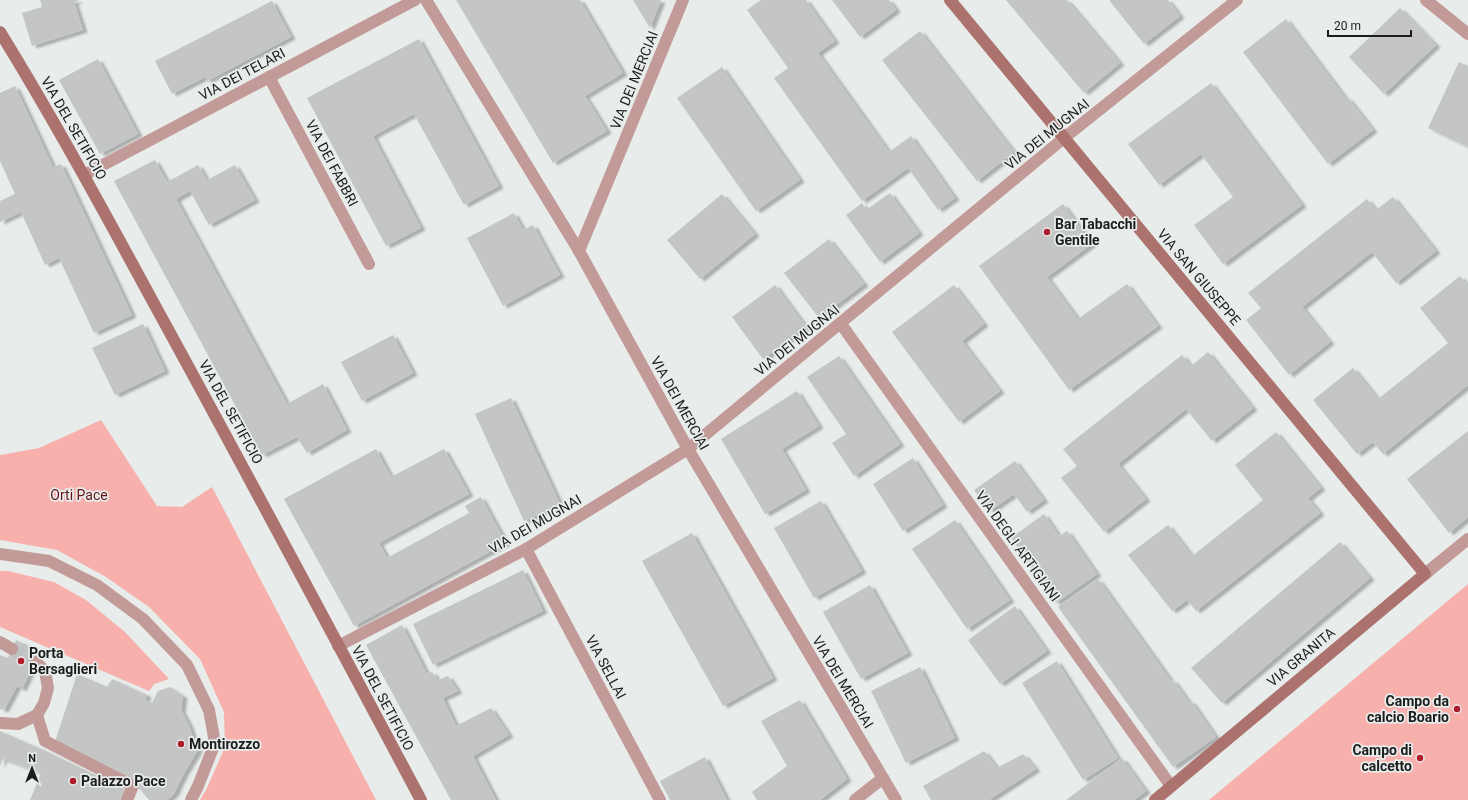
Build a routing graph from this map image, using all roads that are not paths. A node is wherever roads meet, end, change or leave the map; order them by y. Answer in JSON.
{"nodes":[{"id":1,"x":415,"y":0,"type":"edge"},
{"id":2,"x":426,"y":0,"type":"edge"},
{"id":3,"x":683,"y":0,"type":"edge"},
{"id":4,"x":950,"y":0,"type":"edge"},
{"id":5,"x":1237,"y":0,"type":"edge"},
{"id":6,"x":1426,"y":0,"type":"edge"},
{"id":7,"x":0,"y":32,"type":"edge"},
{"id":8,"x":1468,"y":34,"type":"edge"},
{"id":9,"x":3,"y":40,"type":"edge"},
{"id":10,"x":269,"y":77,"type":"junction"},
{"id":11,"x":1064,"y":138,"type":"junction"},
{"id":12,"x":84,"y":175,"type":"junction"},
{"id":13,"x":580,"y":251,"type":"junction"},
{"id":14,"x":369,"y":264,"type":"dead end"},
{"id":15,"x":841,"y":324,"type":"junction"},
{"id":16,"x":688,"y":449,"type":"junction"},
{"id":17,"x":1468,"y":539,"type":"edge"},
{"id":18,"x":526,"y":549,"type":"junction"},
{"id":19,"x":0,"y":554,"type":"edge"},
{"id":20,"x":1425,"y":574,"type":"junction"},
{"id":21,"x":0,"y":642,"type":"edge"},
{"id":22,"x":338,"y":646,"type":"junction"},
{"id":23,"x":12,"y":649,"type":"tunnel mouth"},
{"id":24,"x":36,"y":662,"type":"tunnel mouth"},
{"id":25,"x":37,"y":715,"type":"junction"},
{"id":26,"x":0,"y":723,"type":"edge"},
{"id":27,"x":883,"y":778,"type":"junction"},
{"id":28,"x":1171,"y":786,"type":"junction"},
{"id":29,"x":127,"y":800,"type":"edge"},
{"id":30,"x":191,"y":800,"type":"edge"},
{"id":31,"x":421,"y":800,"type":"edge"},
{"id":32,"x":660,"y":800,"type":"edge"},
{"id":33,"x":855,"y":800,"type":"edge"},
{"id":34,"x":896,"y":800,"type":"edge"},
{"id":35,"x":1155,"y":800,"type":"edge"}],
"edges":[{"from":1,"to":10,"type":"street","name":"VIA DEI TELARI"},
{"from":2,"to":13,"type":"street"},
{"from":3,"to":13,"type":"street","name":"VIA DEI MERCIAI"},
{"from":4,"to":11,"type":"main road","name":"VIA SAN GIUSEPPE"},
{"from":5,"to":11,"type":"street","name":"VIA DEI MUGNAI"},
{"from":6,"to":8,"type":"street"},
{"from":7,"to":9,"type":"main road","name":"VIA DEL SETIFICIO"},
{"from":9,"to":12,"type":"main road","name":"VIA DEL SETIFICIO"},
{"from":10,"to":12,"type":"street","name":"VIA DEI TELARI"},
{"from":10,"to":14,"type":"street","name":"VIA DEI FABBRI"},
{"from":11,"to":15,"type":"street","name":"VIA DEI MUGNAI"},
{"from":11,"to":20,"type":"main road","name":"VIA SAN GIUSEPPE"},
{"from":12,"to":22,"type":"main road","name":"VIA DEL SETIFICIO"},
{"from":13,"to":16,"type":"street","name":"VIA DEI MERCIAI"},
{"from":15,"to":16,"type":"street","name":"VIA DEI MUGNAI"},
{"from":15,"to":28,"type":"street","name":"VIA DEGLI ARTIGIANI"},
{"from":16,"to":18,"type":"street","name":"VIA DEI MUGNAI"},
{"from":16,"to":27,"type":"street","name":"VIA DEI MERCIAI"},
{"from":17,"to":20,"type":"street","name":"VIA GRANITA"},
{"from":18,"to":22,"type":"street","name":"VIA DEI MUGNAI"},
{"from":18,"to":32,"type":"street","name":"VIA SELLAI"},
{"from":19,"to":30,"type":"street"},
{"from":20,"to":28,"type":"main road","name":"VIA GRANITA"},
{"from":21,"to":23,"type":"street"},
{"from":22,"to":31,"type":"main road","name":"VIA DEL SETIFICIO"},
{"from":24,"to":25,"type":"street"},
{"from":25,"to":26,"type":"street"},
{"from":25,"to":29,"type":"street"},
{"from":27,"to":33,"type":"street"},
{"from":27,"to":34,"type":"street","name":"VIA DEI MERCIAI"},
{"from":28,"to":35,"type":"main road","name":"VIA GRANITA"}]}
